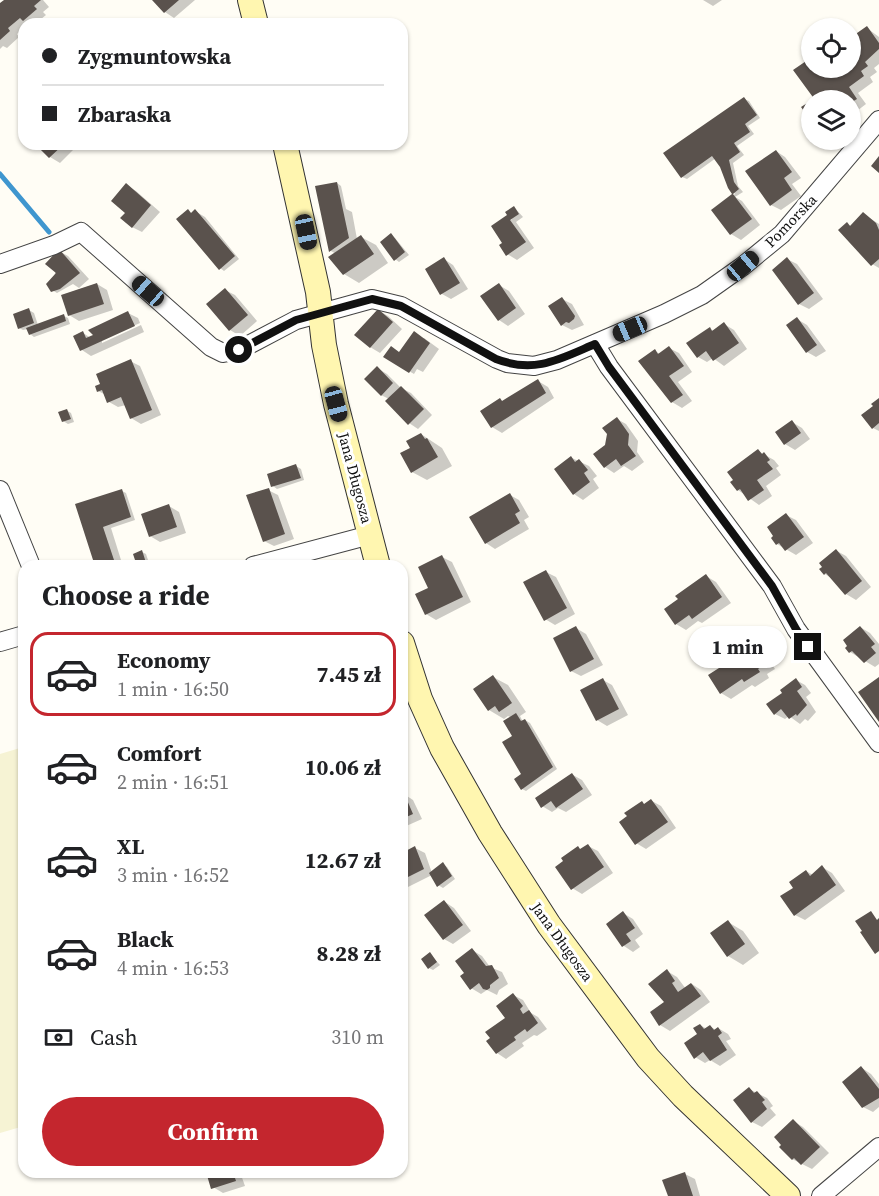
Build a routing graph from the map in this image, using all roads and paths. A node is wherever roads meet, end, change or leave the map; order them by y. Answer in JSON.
{"nodes":[{"id":1,"x":250,"y":0,"type":"edge"},
{"id":2,"x":254,"y":18,"type":"edge"},
{"id":3,"x":879,"y":120,"type":"edge"},
{"id":4,"x":286,"y":150,"type":"edge"},
{"id":5,"x":0,"y":264,"type":"edge"},
{"id":6,"x":320,"y":312,"type":"junction"},
{"id":7,"x":595,"y":344,"type":"junction"},
{"id":8,"x":0,"y":490,"type":"edge"},
{"id":9,"x":370,"y":535,"type":"junction"},
{"id":10,"x":29,"y":560,"type":"edge"},
{"id":11,"x":276,"y":560,"type":"edge"},
{"id":12,"x":376,"y":560,"type":"edge"},
{"id":13,"x":18,"y":637,"type":"edge"},
{"id":14,"x":0,"y":642,"type":"edge"},
{"id":15,"x":408,"y":662,"type":"edge"},
{"id":16,"x":879,"y":743,"type":"edge"},
{"id":17,"x":879,"y":1147,"type":"edge"},
{"id":18,"x":788,"y":1196,"type":"edge"},
{"id":19,"x":821,"y":1196,"type":"edge"}],
"edges":[{"from":1,"to":2,"type":"street"},
{"from":3,"to":7,"type":"street","name":"Pomorska"},
{"from":4,"to":6,"type":"street","name":"Jana Długosza"},
{"from":5,"to":6,"type":"street","name":"Pomorska"},
{"from":6,"to":7,"type":"street","name":"Pomorska"},
{"from":6,"to":9,"type":"street","name":"Jana Długosza"},
{"from":7,"to":16,"type":"street"},
{"from":8,"to":10,"type":"street"},
{"from":9,"to":11,"type":"street"},
{"from":9,"to":12,"type":"street","name":"Jana Długosza"},
{"from":13,"to":14,"type":"street"},
{"from":15,"to":18,"type":"street","name":"Jana Długosza"},
{"from":17,"to":19,"type":"street"}]}
